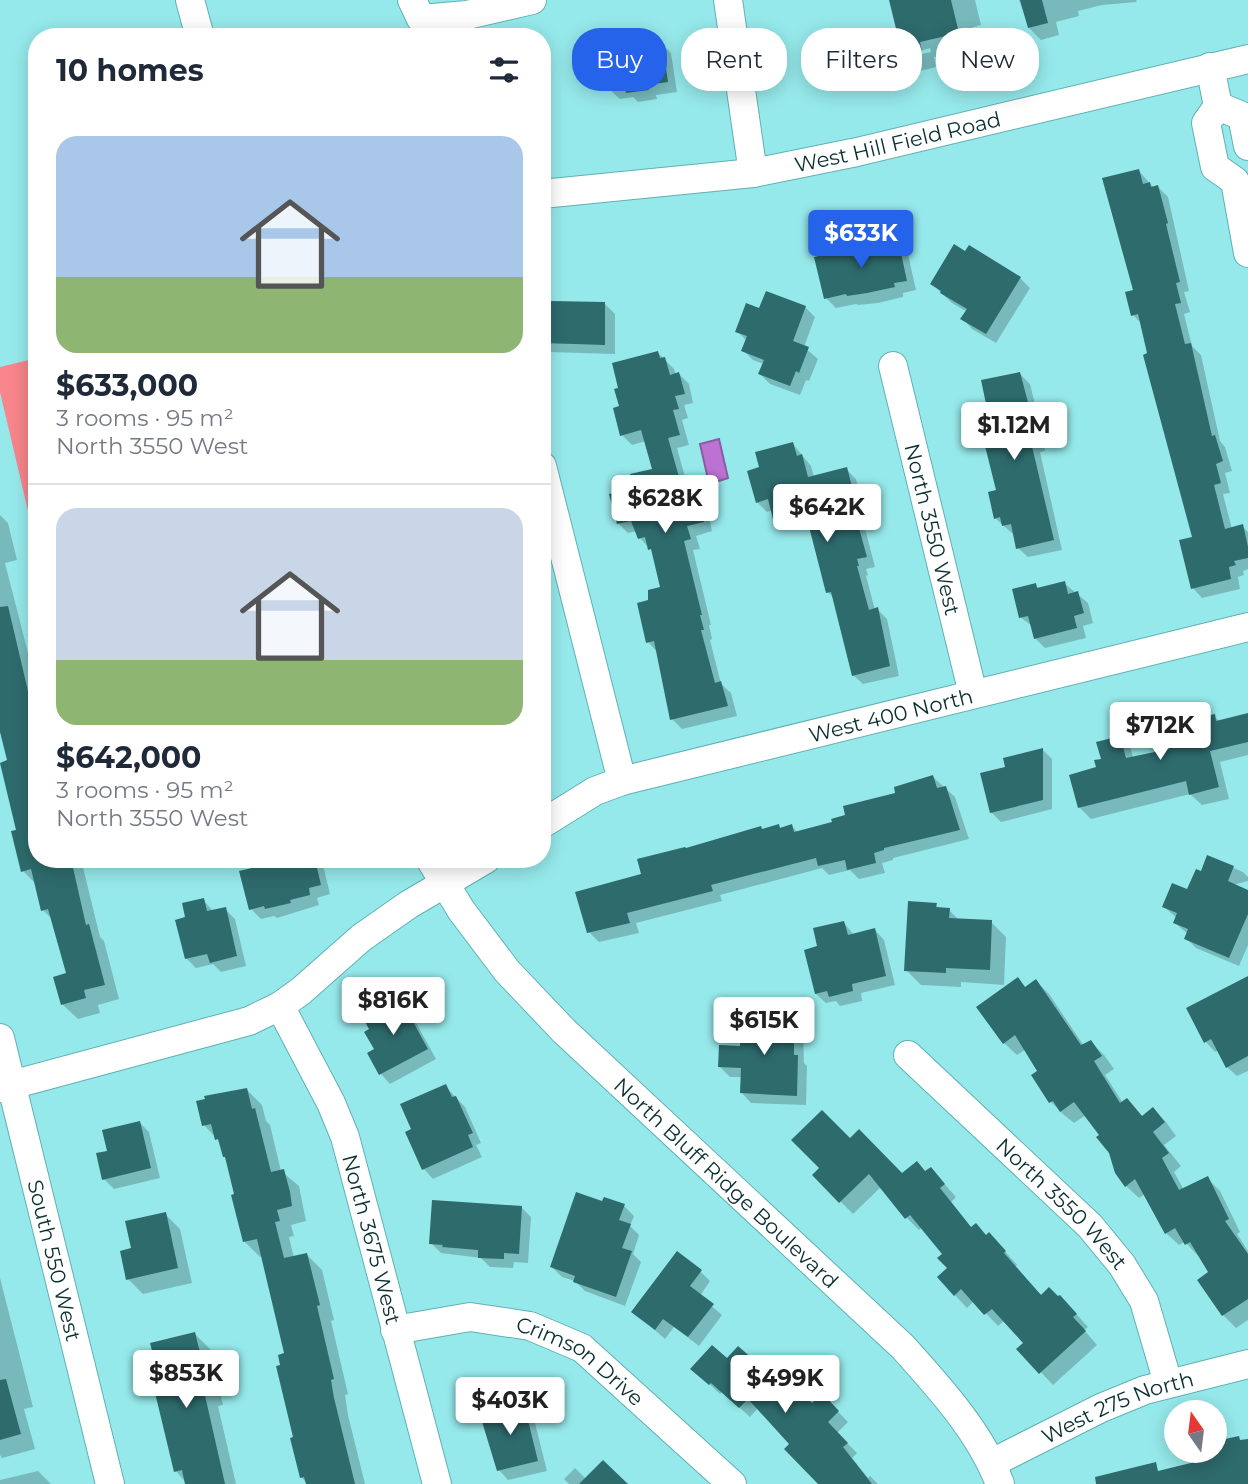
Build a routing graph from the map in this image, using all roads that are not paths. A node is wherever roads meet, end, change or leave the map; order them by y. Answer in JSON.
{"nodes":[{"id":1,"x":191,"y":0,"type":"edge"},
{"id":2,"x":531,"y":0,"type":"edge"},
{"id":3,"x":728,"y":0,"type":"edge"},
{"id":4,"x":417,"y":10,"type":"edge"},
{"id":5,"x":198,"y":28,"type":"edge"},
{"id":6,"x":1248,"y":59,"type":"edge"},
{"id":7,"x":1210,"y":67,"type":"junction"},
{"id":8,"x":1218,"y":106,"type":"junction"},
{"id":9,"x":1248,"y":146,"type":"edge"},
{"id":10,"x":1242,"y":172,"type":"edge"},
{"id":11,"x":752,"y":173,"type":"junction"},
{"id":12,"x":551,"y":193,"type":"edge"},
{"id":13,"x":1248,"y":253,"type":"edge"},
{"id":14,"x":893,"y":366,"type":"dead end"},
{"id":15,"x":551,"y":502,"type":"edge"},
{"id":16,"x":1248,"y":627,"type":"edge"},
{"id":17,"x":973,"y":694,"type":"junction"},
{"id":18,"x":621,"y":781,"type":"junction"},
{"id":19,"x":551,"y":818,"type":"edge"},
{"id":20,"x":435,"y":868,"type":"edge"},
{"id":21,"x":471,"y":868,"type":"edge"},
{"id":22,"x":445,"y":884,"type":"junction"},
{"id":23,"x":280,"y":1006,"type":"junction"},
{"id":24,"x":0,"y":1038,"type":"edge"},
{"id":25,"x":908,"y":1055,"type":"dead end"},
{"id":26,"x":6,"y":1086,"type":"edge"},
{"id":27,"x":395,"y":1330,"type":"junction"},
{"id":28,"x":1248,"y":1364,"type":"edge"},
{"id":29,"x":1168,"y":1383,"type":"junction"},
{"id":30,"x":996,"y":1474,"type":"edge"},
{"id":31,"x":110,"y":1484,"type":"edge"},
{"id":32,"x":437,"y":1484,"type":"edge"},
{"id":33,"x":733,"y":1484,"type":"edge"}],
"edges":[{"from":1,"to":5,"type":"street"},
{"from":2,"to":4,"type":"street"},
{"from":3,"to":11,"type":"street"},
{"from":6,"to":7,"type":"street","name":"West Hill Field Road"},
{"from":7,"to":8,"type":"street"},
{"from":7,"to":11,"type":"street","name":"West Hill Field Road"},
{"from":8,"to":9,"type":"street"},
{"from":8,"to":10,"type":"street"},
{"from":10,"to":13,"type":"street"},
{"from":11,"to":12,"type":"street","name":"West Hill Field Road"},
{"from":14,"to":17,"type":"street","name":"North 3550 West"},
{"from":15,"to":18,"type":"street"},
{"from":16,"to":17,"type":"street","name":"West 400 North"},
{"from":17,"to":18,"type":"street","name":"West 400 North"},
{"from":18,"to":19,"type":"street","name":"West 400 North"},
{"from":20,"to":22,"type":"street","name":"North Bluff Ridge Boulevard"},
{"from":21,"to":22,"type":"street"},
{"from":22,"to":23,"type":"street"},
{"from":22,"to":30,"type":"street","name":"North Bluff Ridge Boulevard"},
{"from":23,"to":26,"type":"street"},
{"from":23,"to":27,"type":"street","name":"North 3675 West"},
{"from":24,"to":26,"type":"street","name":"South 550 West"},
{"from":25,"to":29,"type":"street","name":"North 3550 West"},
{"from":26,"to":31,"type":"street","name":"South 550 West"},
{"from":27,"to":32,"type":"street","name":"North 3675 West"},
{"from":27,"to":33,"type":"street","name":"Crimson Drive"},
{"from":28,"to":29,"type":"street","name":"West 275 North"},
{"from":29,"to":30,"type":"street","name":"West 275 North"}]}
